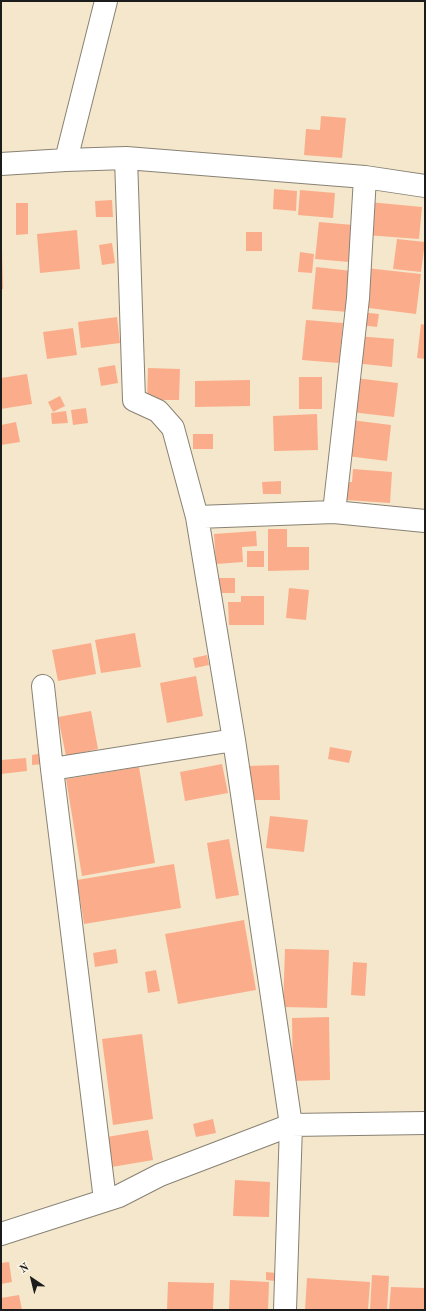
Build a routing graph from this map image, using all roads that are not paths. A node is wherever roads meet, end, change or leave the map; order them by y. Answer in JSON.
{"nodes":[{"id":1,"x":106,"y":1,"type":"edge"},
{"id":2,"x":126,"y":158,"type":"junction"},
{"id":3,"x":66,"y":160,"type":"junction"},
{"id":4,"x":1,"y":164,"type":"edge"},
{"id":5,"x":365,"y":177,"type":"junction"},
{"id":6,"x":425,"y":186,"type":"edge"},
{"id":7,"x":334,"y":512,"type":"junction"},
{"id":8,"x":197,"y":517,"type":"junction"},
{"id":9,"x":425,"y":521,"type":"edge"},
{"id":10,"x":44,"y":686,"type":"dead end"},
{"id":11,"x":234,"y":740,"type":"junction"},
{"id":12,"x":52,"y":769,"type":"junction"},
{"id":13,"x":425,"y":1123,"type":"edge"},
{"id":14,"x":291,"y":1125,"type":"junction"},
{"id":15,"x":105,"y":1200,"type":"junction"},
{"id":16,"x":1,"y":1234,"type":"edge"},
{"id":17,"x":285,"y":1310,"type":"edge"}],
"edges":[{"from":1,"to":3,"type":"street"},
{"from":2,"to":3,"type":"street"},
{"from":2,"to":5,"type":"street"},
{"from":2,"to":8,"type":"street"},
{"from":3,"to":4,"type":"street"},
{"from":5,"to":6,"type":"street"},
{"from":5,"to":7,"type":"street"},
{"from":7,"to":8,"type":"street"},
{"from":7,"to":9,"type":"street"},
{"from":8,"to":11,"type":"street"},
{"from":10,"to":12,"type":"street"},
{"from":11,"to":12,"type":"street"},
{"from":11,"to":14,"type":"street"},
{"from":12,"to":15,"type":"street"},
{"from":13,"to":14,"type":"street"},
{"from":14,"to":15,"type":"street"},
{"from":14,"to":17,"type":"street"},
{"from":15,"to":16,"type":"street"}]}
